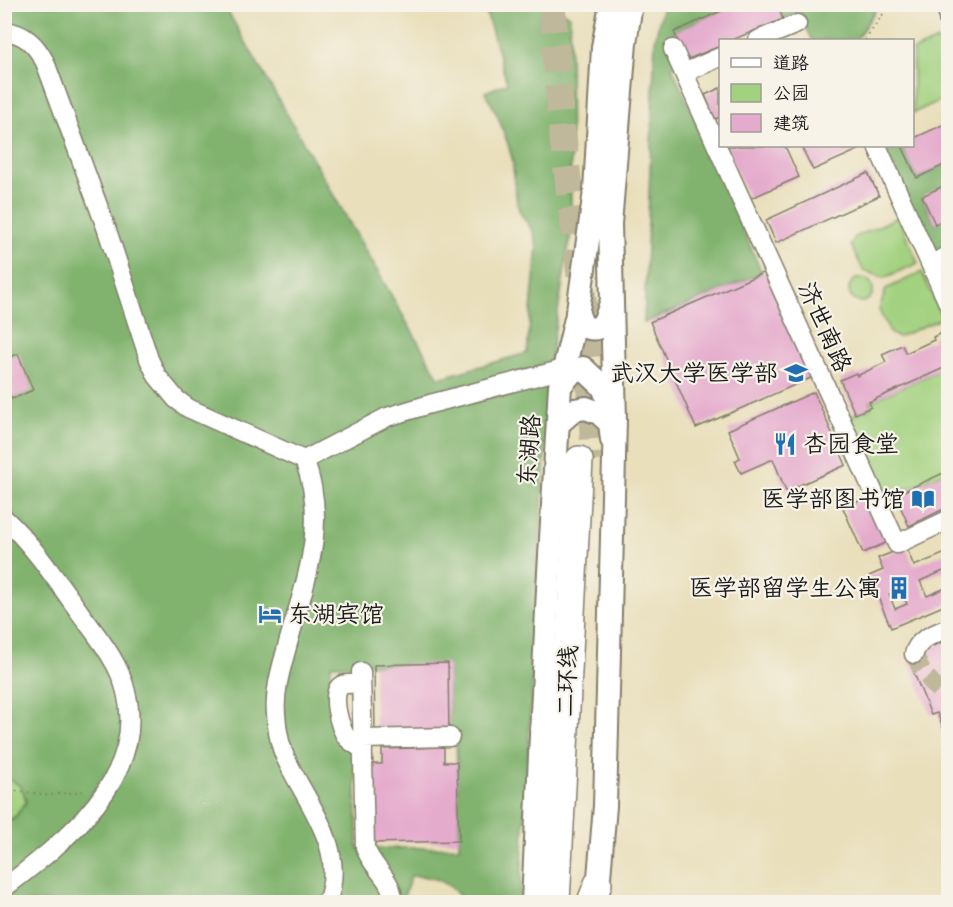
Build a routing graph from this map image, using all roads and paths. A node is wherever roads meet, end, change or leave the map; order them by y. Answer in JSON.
{"nodes":[{"id":1,"x":611,"y":4,"type":"edge"},
{"id":2,"x":631,"y":4,"type":"edge"},
{"id":3,"x":890,"y":4,"type":"edge"},
{"id":4,"x":796,"y":24,"type":"dead end"},
{"id":5,"x":4,"y":31,"type":"edge"},
{"id":6,"x":760,"y":39,"type":"edge"},
{"id":7,"x":866,"y":39,"type":"edge"},
{"id":8,"x":673,"y":49,"type":"dead end"},
{"id":9,"x":719,"y":57,"type":"edge"},
{"id":10,"x":684,"y":73,"type":"junction"},
{"id":11,"x":715,"y":128,"type":"edge"},
{"id":12,"x":723,"y":147,"type":"edge"},
{"id":13,"x":877,"y":147,"type":"edge"},
{"id":14,"x":948,"y":256,"type":"edge"},
{"id":15,"x":931,"y":264,"type":"junction"},
{"id":16,"x":613,"y":295,"type":"junction"},
{"id":17,"x":948,"y":303,"type":"edge"},
{"id":18,"x":577,"y":312,"type":"junction"},
{"id":19,"x":614,"y":329,"type":"junction"},
{"id":20,"x":569,"y":369,"type":"junction"},
{"id":21,"x":615,"y":420,"type":"junction"},
{"id":22,"x":558,"y":423,"type":"junction"},
{"id":23,"x":596,"y":459,"type":"junction"},
{"id":24,"x":304,"y":460,"type":"junction"},
{"id":25,"x":948,"y":520,"type":"edge"},
{"id":26,"x":9,"y":527,"type":"edge"},
{"id":27,"x":948,"y":628,"type":"edge"},
{"id":28,"x":914,"y":654,"type":"dead end"},
{"id":29,"x":450,"y":737,"type":"dead end"},
{"id":30,"x":362,"y":744,"type":"junction"},
{"id":31,"x":110,"y":787,"type":"junction"},
{"id":32,"x":4,"y":789,"type":"edge"},
{"id":33,"x":4,"y":888,"type":"edge"},
{"id":34,"x":595,"y":896,"type":"edge"},
{"id":35,"x":327,"y":903,"type":"edge"},
{"id":36,"x":393,"y":903,"type":"edge"},
{"id":37,"x":533,"y":903,"type":"edge"},
{"id":38,"x":556,"y":903,"type":"edge"},
{"id":39,"x":572,"y":903,"type":"edge"}],
"edges":[{"from":1,"to":18,"type":"main road","name":"东湖路"},
{"from":2,"to":16,"type":"main road"},
{"from":3,"to":7,"type":"path"},
{"from":4,"to":6,"type":"street"},
{"from":5,"to":24,"type":"street"},
{"from":8,"to":10,"type":"street","name":"济世南路"},
{"from":9,"to":10,"type":"street"},
{"from":10,"to":11,"type":"street","name":"济世南路"},
{"from":12,"to":25,"type":"street","name":"济世南路"},
{"from":13,"to":15,"type":"street"},
{"from":14,"to":15,"type":"street"},
{"from":15,"to":17,"type":"street"},
{"from":16,"to":18,"type":"main road"},
{"from":16,"to":19,"type":"main road"},
{"from":18,"to":20,"type":"main road","name":"东湖路"},
{"from":19,"to":20,"type":"main road"},
{"from":19,"to":21,"type":"main road"},
{"from":20,"to":21,"type":"main road"},
{"from":20,"to":22,"type":"main road","name":"东湖路"},
{"from":20,"to":24,"type":"street"},
{"from":21,"to":23,"type":"main road"},
{"from":22,"to":23,"type":"main road"},
{"from":22,"to":37,"type":"main road","name":"东湖路"},
{"from":23,"to":34,"type":"main road"},
{"from":23,"to":38,"type":"highway","name":"二环线"},
{"from":23,"to":39,"type":"highway","name":"二环线"},
{"from":24,"to":35,"type":"street"},
{"from":26,"to":31,"type":"street"},
{"from":27,"to":28,"type":"street"},
{"from":29,"to":30,"type":"street"},
{"from":30,"to":30,"type":"street"},
{"from":30,"to":36,"type":"street"},
{"from":31,"to":32,"type":"path"},
{"from":31,"to":33,"type":"street"}]}
